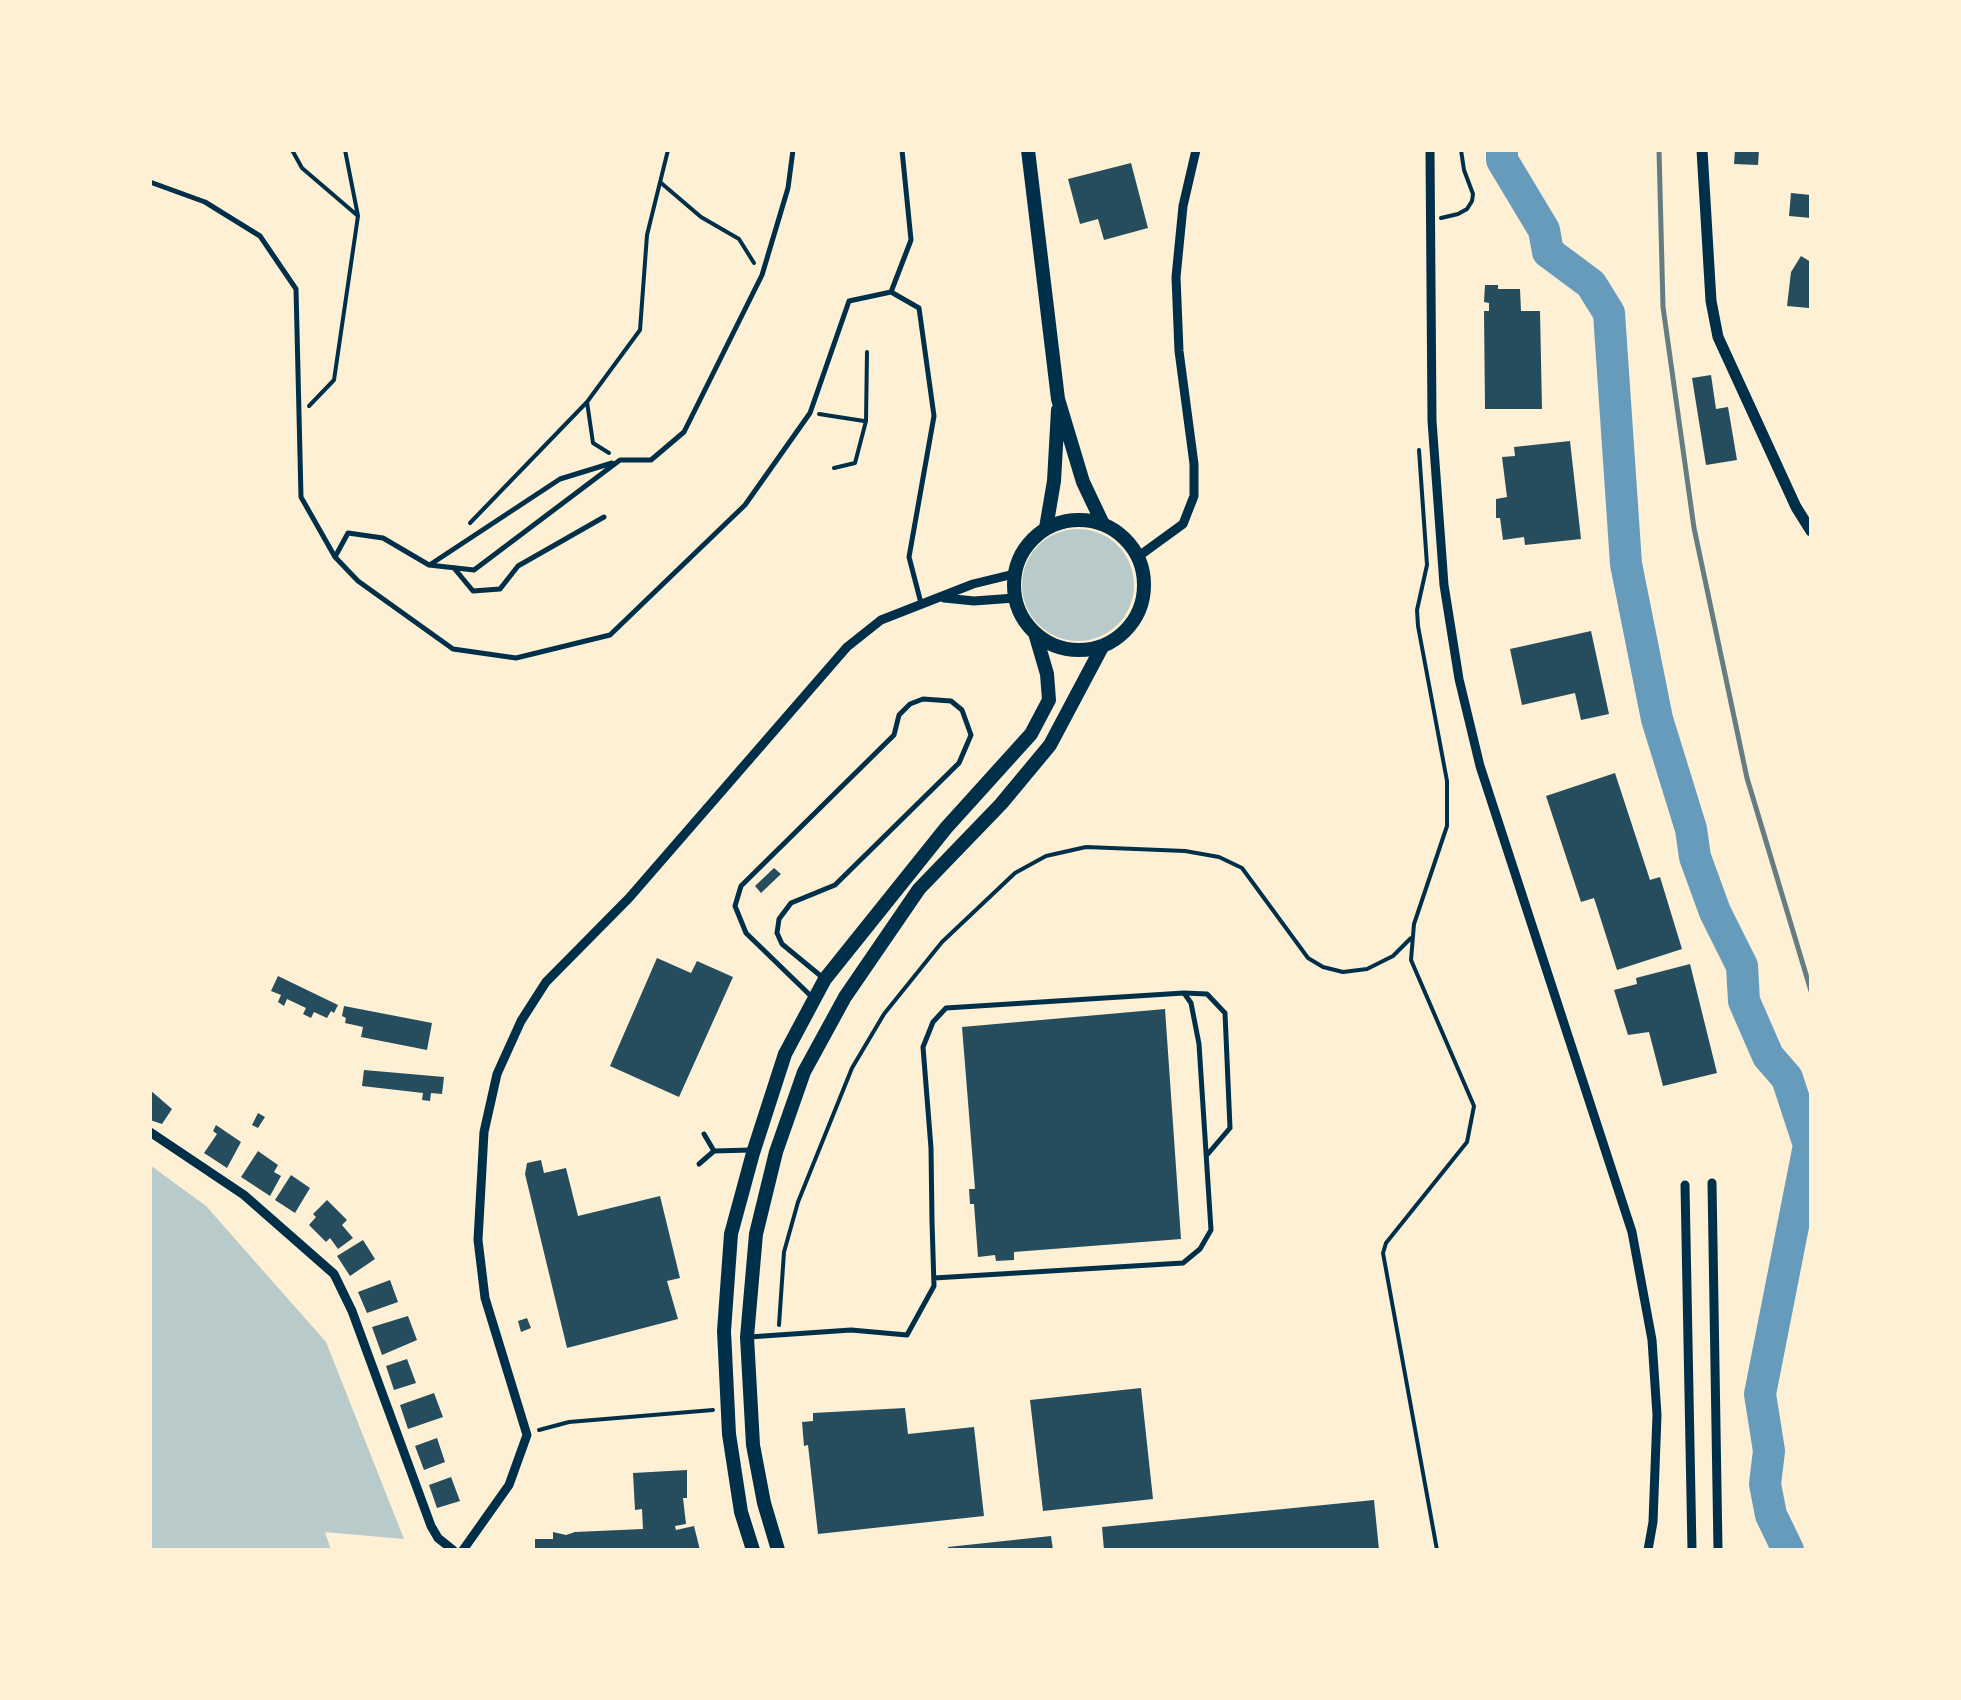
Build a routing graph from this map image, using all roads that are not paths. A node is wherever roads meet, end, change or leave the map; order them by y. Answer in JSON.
{"nodes":[{"id":1,"x":793,"y":150,"type":"edge"},
{"id":2,"x":902,"y":150,"type":"edge"},
{"id":3,"x":1028,"y":150,"type":"edge"},
{"id":4,"x":1196,"y":150,"type":"edge"},
{"id":5,"x":1430,"y":150,"type":"edge"},
{"id":6,"x":1702,"y":150,"type":"edge"},
{"id":7,"x":150,"y":182,"type":"edge"},
{"id":8,"x":891,"y":292,"type":"junction"},
{"id":9,"x":1058,"y":399,"type":"junction"},
{"id":10,"x":620,"y":460,"type":"junction"},
{"id":11,"x":604,"y":518,"type":"dead end"},
{"id":12,"x":1102,"y":522,"type":"junction"},
{"id":13,"x":1046,"y":528,"type":"junction"},
{"id":14,"x":1811,"y":530,"type":"edge"},
{"id":15,"x":335,"y":556,"type":"junction"},
{"id":16,"x":1139,"y":556,"type":"junction"},
{"id":17,"x":429,"y":565,"type":"junction"},
{"id":18,"x":454,"y":568,"type":"junction"},
{"id":19,"x":1014,"y":574,"type":"junction"},
{"id":20,"x":941,"y":598,"type":"junction"},
{"id":21,"x":1015,"y":598,"type":"junction"},
{"id":22,"x":920,"y":603,"type":"junction"},
{"id":23,"x":1035,"y":634,"type":"junction"},
{"id":24,"x":1102,"y":646,"type":"junction"},
{"id":25,"x":825,"y":978,"type":"junction"},
{"id":26,"x":1184,"y":994,"type":"junction"},
{"id":27,"x":813,"y":999,"type":"junction"},
{"id":28,"x":150,"y":1132,"type":"edge"},
{"id":29,"x":704,"y":1134,"type":"dead end"},
{"id":30,"x":754,"y":1150,"type":"junction"},
{"id":31,"x":714,"y":1151,"type":"junction"},
{"id":32,"x":1206,"y":1155,"type":"junction"},
{"id":33,"x":699,"y":1164,"type":"dead end"},
{"id":34,"x":1712,"y":1183,"type":"dead end"},
{"id":35,"x":1685,"y":1186,"type":"dead end"},
{"id":36,"x":934,"y":1278,"type":"junction"},
{"id":37,"x":747,"y":1337,"type":"junction"},
{"id":38,"x":453,"y":1550,"type":"edge"},
{"id":39,"x":463,"y":1550,"type":"edge"},
{"id":40,"x":752,"y":1550,"type":"edge"},
{"id":41,"x":778,"y":1550,"type":"edge"},
{"id":42,"x":1648,"y":1550,"type":"edge"},
{"id":43,"x":1692,"y":1550,"type":"edge"},
{"id":44,"x":1718,"y":1550,"type":"edge"}],
"edges":[{"from":1,"to":10,"type":"lane"},
{"from":2,"to":8,"type":"lane"},
{"from":3,"to":9,"type":"main road"},
{"from":4,"to":16,"type":"street"},
{"from":5,"to":42,"type":"street"},
{"from":6,"to":14,"type":"street"},
{"from":7,"to":15,"type":"lane"},
{"from":8,"to":15,"type":"lane"},
{"from":8,"to":22,"type":"lane"},
{"from":9,"to":12,"type":"main road"},
{"from":9,"to":13,"type":"main road"},
{"from":10,"to":17,"type":"lane"},
{"from":10,"to":18,"type":"lane"},
{"from":11,"to":18,"type":"lane"},
{"from":12,"to":13,"type":"main road"},
{"from":12,"to":16,"type":"main road"},
{"from":13,"to":19,"type":"main road"},
{"from":15,"to":17,"type":"lane"},
{"from":16,"to":24,"type":"main road"},
{"from":17,"to":18,"type":"lane"},
{"from":19,"to":20,"type":"street"},
{"from":19,"to":21,"type":"main road"},
{"from":20,"to":21,"type":"street"},
{"from":20,"to":22,"type":"street"},
{"from":21,"to":23,"type":"main road"},
{"from":22,"to":39,"type":"street"},
{"from":23,"to":24,"type":"main road"},
{"from":23,"to":25,"type":"main road"},
{"from":24,"to":37,"type":"main road"},
{"from":25,"to":27,"type":"main road"},
{"from":25,"to":27,"type":"lane"},
{"from":26,"to":32,"type":"lane"},
{"from":26,"to":32,"type":"lane"},
{"from":26,"to":36,"type":"lane"},
{"from":27,"to":30,"type":"main road"},
{"from":28,"to":38,"type":"street"},
{"from":29,"to":31,"type":"lane"},
{"from":30,"to":31,"type":"lane"},
{"from":30,"to":40,"type":"main road"},
{"from":31,"to":33,"type":"lane"},
{"from":32,"to":36,"type":"lane"},
{"from":34,"to":44,"type":"street"},
{"from":35,"to":43,"type":"street"},
{"from":36,"to":37,"type":"lane"},
{"from":37,"to":41,"type":"main road"}]}
